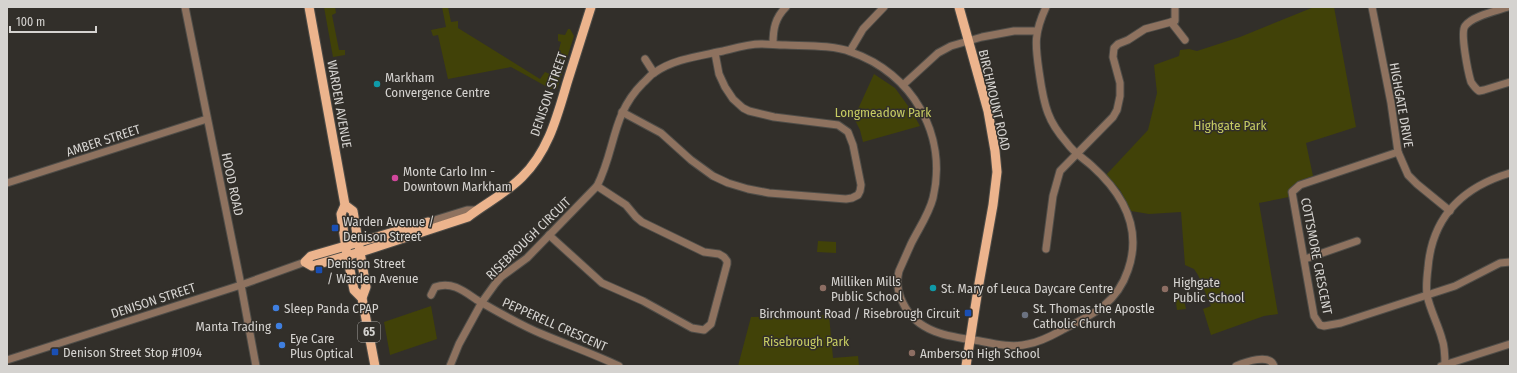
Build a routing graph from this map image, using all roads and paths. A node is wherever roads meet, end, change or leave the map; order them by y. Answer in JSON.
{"nodes":[{"id":1,"x":185,"y":7,"type":"edge"},
{"id":2,"x":309,"y":7,"type":"edge"},
{"id":3,"x":591,"y":7,"type":"edge"},
{"id":4,"x":786,"y":7,"type":"edge"},
{"id":5,"x":884,"y":7,"type":"edge"},
{"id":6,"x":959,"y":7,"type":"edge"},
{"id":7,"x":1046,"y":7,"type":"edge"},
{"id":8,"x":1175,"y":7,"type":"edge"},
{"id":9,"x":1372,"y":7,"type":"edge"},
{"id":10,"x":1508,"y":7,"type":"edge"},
{"id":11,"x":1171,"y":22,"type":"junction"},
{"id":12,"x":1037,"y":31,"type":"junction"},
{"id":13,"x":1184,"y":40,"type":"dead end"},
{"id":14,"x":968,"y":42,"type":"junction"},
{"id":15,"x":773,"y":44,"type":"junction"},
{"id":16,"x":850,"y":51,"type":"junction"},
{"id":17,"x":715,"y":53,"type":"junction"},
{"id":18,"x":645,"y":59,"type":"dead end"},
{"id":19,"x":654,"y":72,"type":"junction"},
{"id":20,"x":1510,"y":82,"type":"edge"},
{"id":21,"x":903,"y":85,"type":"junction"},
{"id":22,"x":622,"y":112,"type":"junction"},
{"id":23,"x":207,"y":119,"type":"junction"},
{"id":24,"x":1398,"y":152,"type":"junction"},
{"id":25,"x":1077,"y":154,"type":"junction"},
{"id":26,"x":1510,"y":173,"type":"edge"},
{"id":27,"x":7,"y":183,"type":"edge"},
{"id":28,"x":597,"y":186,"type":"junction"},
{"id":29,"x":345,"y":205,"type":"junction"},
{"id":30,"x":477,"y":210,"type":"junction"},
{"id":31,"x":1450,"y":210,"type":"junction"},
{"id":32,"x":428,"y":222,"type":"joint"},
{"id":33,"x":549,"y":235,"type":"junction"},
{"id":34,"x":358,"y":242,"type":"junction"},
{"id":35,"x":1357,"y":242,"type":"dead end"},
{"id":36,"x":346,"y":246,"type":"junction"},
{"id":37,"x":1046,"y":250,"type":"dead end"},
{"id":38,"x":360,"y":252,"type":"junction"},
{"id":39,"x":347,"y":255,"type":"junction"},
{"id":40,"x":1305,"y":260,"type":"junction"},
{"id":41,"x":305,"y":262,"type":"junction"},
{"id":42,"x":1510,"y":262,"type":"edge"},
{"id":43,"x":241,"y":285,"type":"junction"},
{"id":44,"x":431,"y":294,"type":"dead end"},
{"id":45,"x":1427,"y":294,"type":"junction"},
{"id":46,"x":362,"y":298,"type":"junction"},
{"id":47,"x":482,"y":302,"type":"junction"},
{"id":48,"x":971,"y":340,"type":"junction"},
{"id":49,"x":1510,"y":344,"type":"edge"},
{"id":50,"x":7,"y":360,"type":"edge"},
{"id":51,"x":256,"y":366,"type":"edge"},
{"id":52,"x":375,"y":366,"type":"edge"},
{"id":53,"x":450,"y":366,"type":"edge"},
{"id":54,"x":619,"y":366,"type":"edge"},
{"id":55,"x":966,"y":366,"type":"edge"},
{"id":56,"x":1236,"y":366,"type":"edge"},
{"id":57,"x":1274,"y":366,"type":"edge"},
{"id":58,"x":1444,"y":366,"type":"edge"}],
"edges":[{"from":1,"to":23,"type":"street","name":"HOOD ROAD"},
{"from":2,"to":29,"type":"main road","name":"WARDEN AVENUE","number":"65"},
{"from":3,"to":30,"type":"main road","name":"DENISON STREET"},
{"from":4,"to":15,"type":"street"},
{"from":5,"to":16,"type":"street"},
{"from":6,"to":14,"type":"main road","name":"BIRCHMOUNT ROAD"},
{"from":7,"to":12,"type":"street"},
{"from":8,"to":11,"type":"street"},
{"from":9,"to":24,"type":"street","name":"HIGHGATE DRIVE"},
{"from":10,"to":20,"type":"street"},
{"from":11,"to":13,"type":"street"},
{"from":11,"to":25,"type":"street"},
{"from":12,"to":14,"type":"street"},
{"from":12,"to":25,"type":"street"},
{"from":14,"to":21,"type":"street"},
{"from":14,"to":48,"type":"main road","name":"BIRCHMOUNT ROAD"},
{"from":15,"to":16,"type":"street","name":"RISEBROUGH CIRCUIT"},
{"from":15,"to":17,"type":"street","name":"RISEBROUGH CIRCUIT"},
{"from":16,"to":21,"type":"street","name":"RISEBROUGH CIRCUIT"},
{"from":17,"to":19,"type":"street","name":"RISEBROUGH CIRCUIT"},
{"from":17,"to":22,"type":"street"},
{"from":18,"to":19,"type":"street"},
{"from":19,"to":22,"type":"street","name":"RISEBROUGH CIRCUIT"},
{"from":21,"to":48,"type":"street","name":"RISEBROUGH CIRCUIT"},
{"from":22,"to":28,"type":"street","name":"RISEBROUGH CIRCUIT"},
{"from":23,"to":27,"type":"street","name":"AMBER STREET"},
{"from":23,"to":43,"type":"street","name":"HOOD ROAD"},
{"from":24,"to":31,"type":"street","name":"HIGHGATE DRIVE"},
{"from":24,"to":40,"type":"street","name":"COTTSMORE CRESCENT"},
{"from":25,"to":37,"type":"street"},
{"from":25,"to":48,"type":"street"},
{"from":26,"to":31,"type":"street"},
{"from":28,"to":33,"type":"street","name":"RISEBROUGH CIRCUIT"},
{"from":28,"to":33,"type":"street"},
{"from":29,"to":34,"type":"main road","name":"WARDEN AVENUE","number":"65"},
{"from":29,"to":36,"type":"main road","name":"WARDEN AVENUE","number":"65"},
{"from":30,"to":32,"type":"street","name":"DENISON STREET"},
{"from":30,"to":38,"type":"main road","name":"DENISON STREET"},
{"from":31,"to":45,"type":"street"},
{"from":32,"to":34,"type":"main road","name":"DENISON STREET"},
{"from":33,"to":47,"type":"street","name":"RISEBROUGH CIRCUIT"},
{"from":34,"to":36,"type":"main road","name":"DENISON STREET"},
{"from":34,"to":38,"type":"main road","name":"WARDEN AVENUE","number":"65"},
{"from":35,"to":40,"type":"street"},
{"from":36,"to":39,"type":"main road","name":"WARDEN AVENUE","number":"65"},
{"from":36,"to":41,"type":"main road","name":"DENISON STREET"},
{"from":38,"to":39,"type":"main road","name":"DENISON STREET"},
{"from":38,"to":46,"type":"main road","name":"WARDEN AVENUE","number":"65"},
{"from":39,"to":41,"type":"main road","name":"DENISON STREET"},
{"from":39,"to":46,"type":"main road","name":"WARDEN AVENUE","number":"65"},
{"from":40,"to":45,"type":"street","name":"COTTSMORE CRESCENT"},
{"from":41,"to":43,"type":"street","name":"DENISON STREET"},
{"from":42,"to":45,"type":"street"},
{"from":43,"to":50,"type":"street","name":"DENISON STREET"},
{"from":43,"to":51,"type":"street","name":"HOOD ROAD"},
{"from":44,"to":47,"type":"street","name":"PEPPERELL CRESCENT"},
{"from":45,"to":58,"type":"street"},
{"from":46,"to":52,"type":"main road","name":"WARDEN AVENUE","number":"65"},
{"from":47,"to":53,"type":"street","name":"RISEBROUGH CIRCUIT"},
{"from":47,"to":54,"type":"street","name":"PEPPERELL CRESCENT"},
{"from":48,"to":55,"type":"main road","name":"BIRCHMOUNT ROAD"},
{"from":49,"to":58,"type":"street"},
{"from":56,"to":57,"type":"street"}]}
